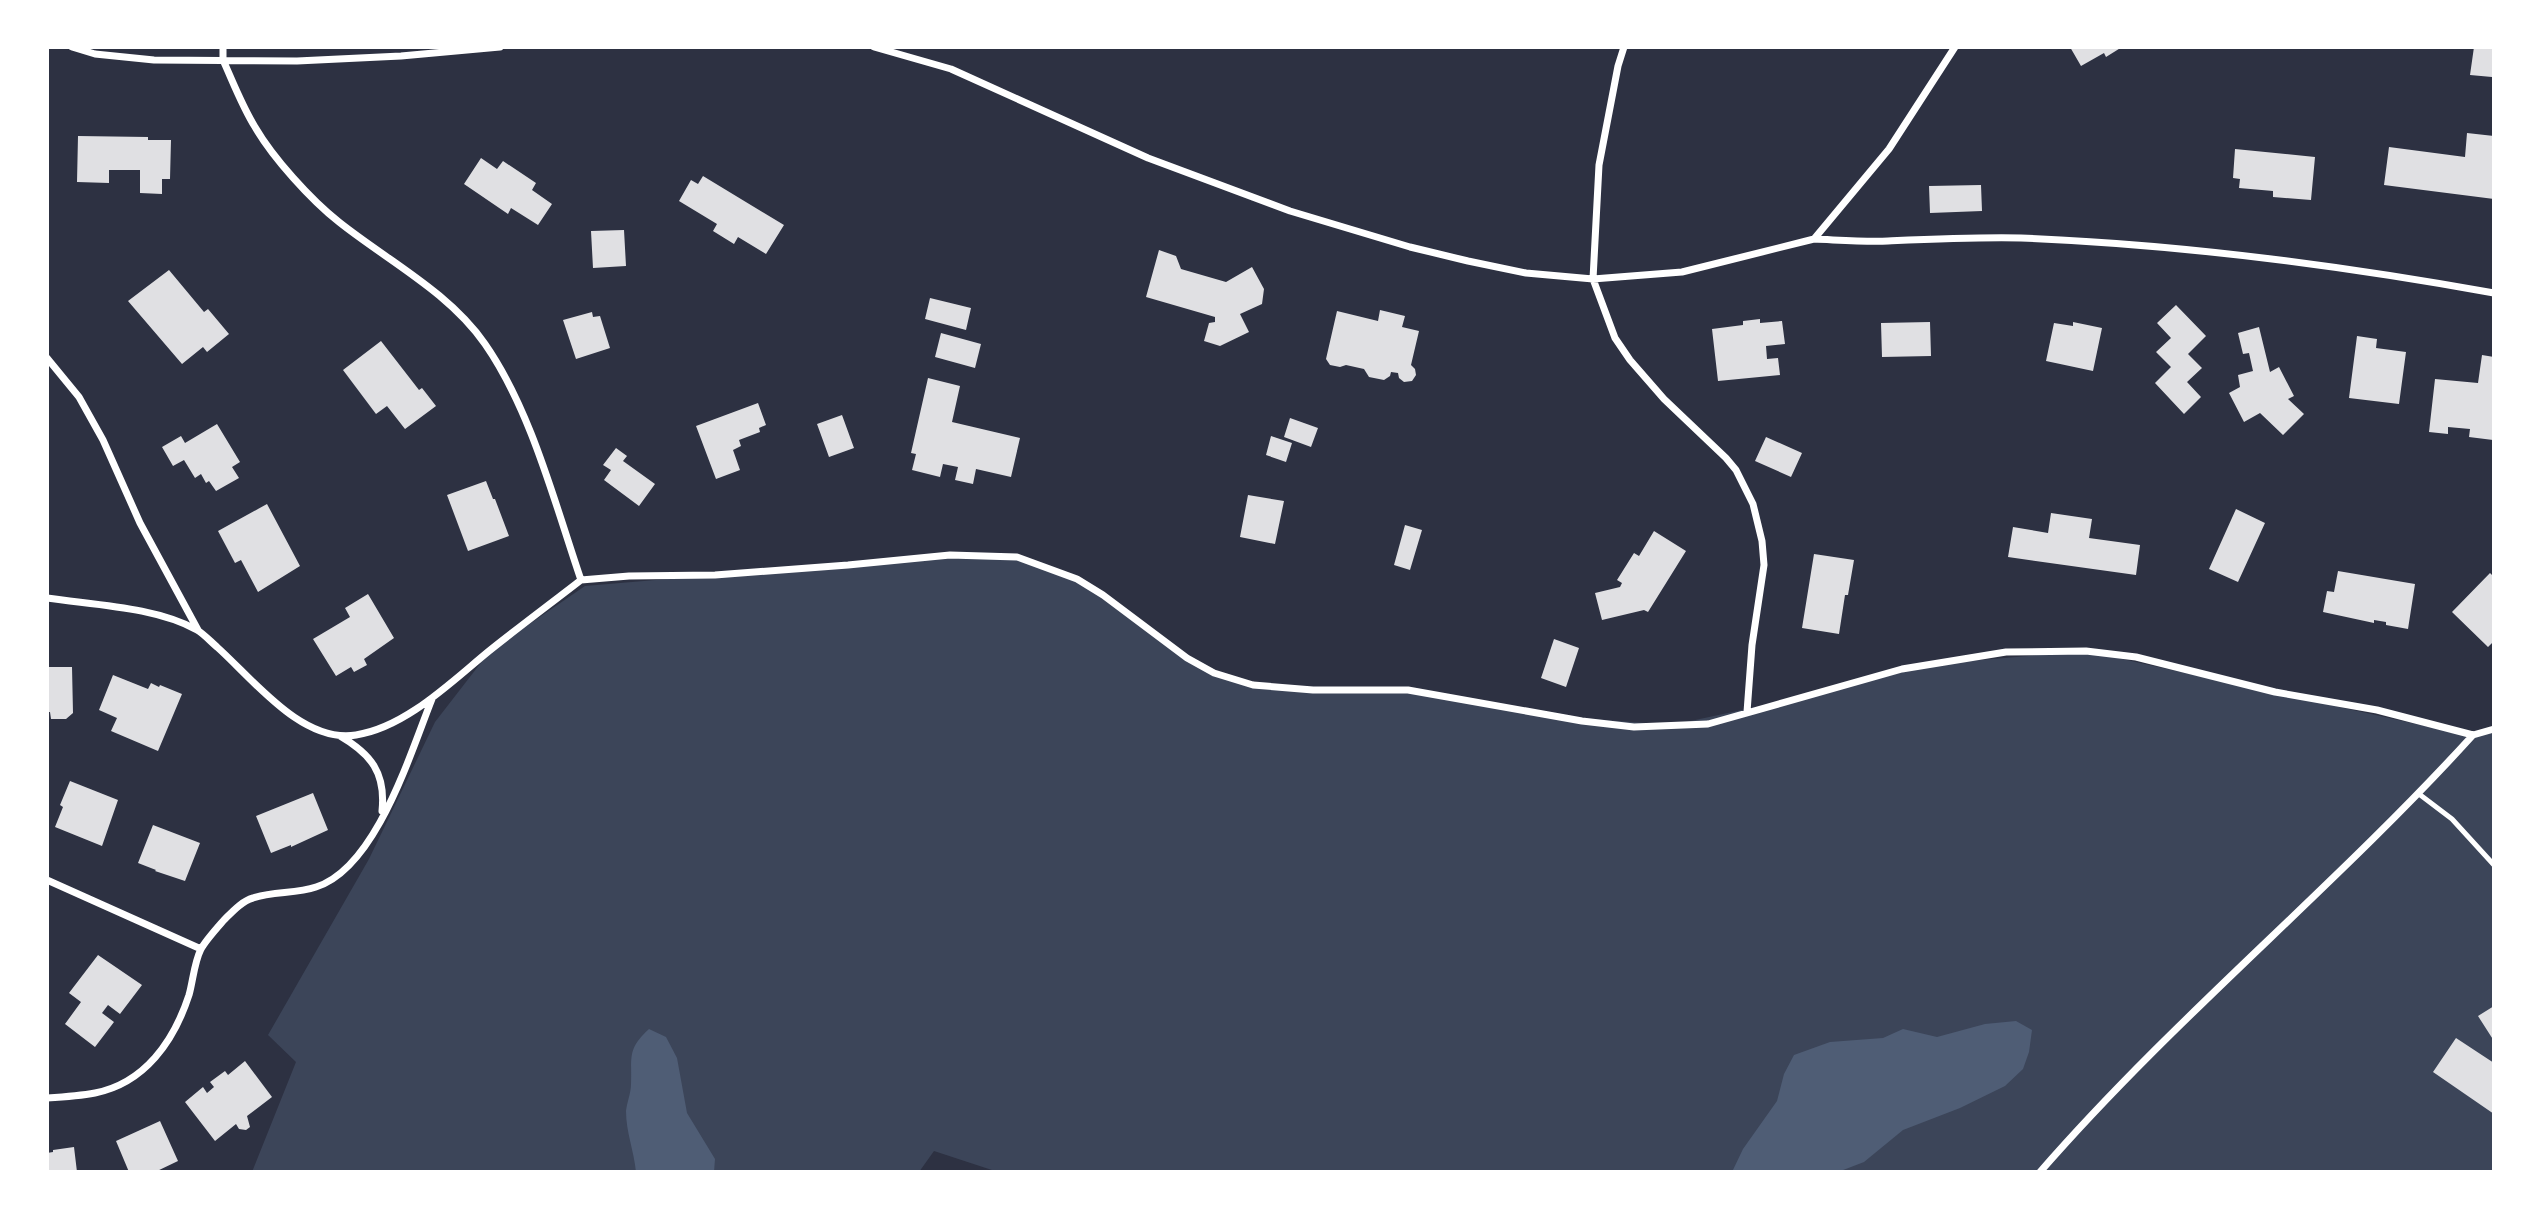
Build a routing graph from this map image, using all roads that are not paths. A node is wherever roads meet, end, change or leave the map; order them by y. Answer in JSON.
{"nodes":[{"id":1,"x":72,"y":47,"type":"edge"},
{"id":2,"x":223,"y":47,"type":"edge"},
{"id":3,"x":500,"y":47,"type":"edge"},
{"id":4,"x":874,"y":47,"type":"edge"},
{"id":5,"x":1624,"y":47,"type":"edge"},
{"id":6,"x":1955,"y":47,"type":"edge"},
{"id":7,"x":223,"y":60,"type":"junction"},
{"id":8,"x":1814,"y":239,"type":"junction"},
{"id":9,"x":1593,"y":279,"type":"junction"},
{"id":10,"x":2494,"y":293,"type":"edge"},
{"id":11,"x":47,"y":358,"type":"edge"},
{"id":12,"x":581,"y":580,"type":"junction"},
{"id":13,"x":47,"y":598,"type":"edge"},
{"id":14,"x":198,"y":631,"type":"junction"},
{"id":15,"x":432,"y":698,"type":"junction"},
{"id":16,"x":1746,"y":712,"type":"junction"},
{"id":17,"x":2494,"y":729,"type":"edge"},
{"id":18,"x":336,"y":734,"type":"junction"},
{"id":19,"x":2473,"y":735,"type":"junction"},
{"id":20,"x":2419,"y":794,"type":"junction"},
{"id":21,"x":381,"y":819,"type":"junction"},
{"id":22,"x":2494,"y":865,"type":"edge"},
{"id":23,"x":47,"y":880,"type":"edge"},
{"id":24,"x":201,"y":949,"type":"junction"},
{"id":25,"x":47,"y":1098,"type":"edge"},
{"id":26,"x":2039,"y":1172,"type":"edge"}],
"edges":[{"from":1,"to":7,"type":"street"},
{"from":2,"to":7,"type":"street"},
{"from":3,"to":7,"type":"street"},
{"from":4,"to":9,"type":"street"},
{"from":5,"to":9,"type":"street"},
{"from":6,"to":8,"type":"street"},
{"from":7,"to":12,"type":"street"},
{"from":8,"to":9,"type":"street"},
{"from":8,"to":10,"type":"street"},
{"from":9,"to":16,"type":"street"},
{"from":11,"to":14,"type":"street"},
{"from":12,"to":15,"type":"street"},
{"from":12,"to":16,"type":"street"},
{"from":13,"to":14,"type":"street"},
{"from":14,"to":18,"type":"street"},
{"from":15,"to":18,"type":"street"},
{"from":15,"to":21,"type":"street"},
{"from":16,"to":19,"type":"street"},
{"from":17,"to":19,"type":"street"},
{"from":18,"to":21,"type":"street"},
{"from":19,"to":20,"type":"street"},
{"from":20,"to":22,"type":"lane"},
{"from":20,"to":26,"type":"street"},
{"from":21,"to":24,"type":"street"},
{"from":23,"to":24,"type":"street"},
{"from":24,"to":25,"type":"street"}]}
